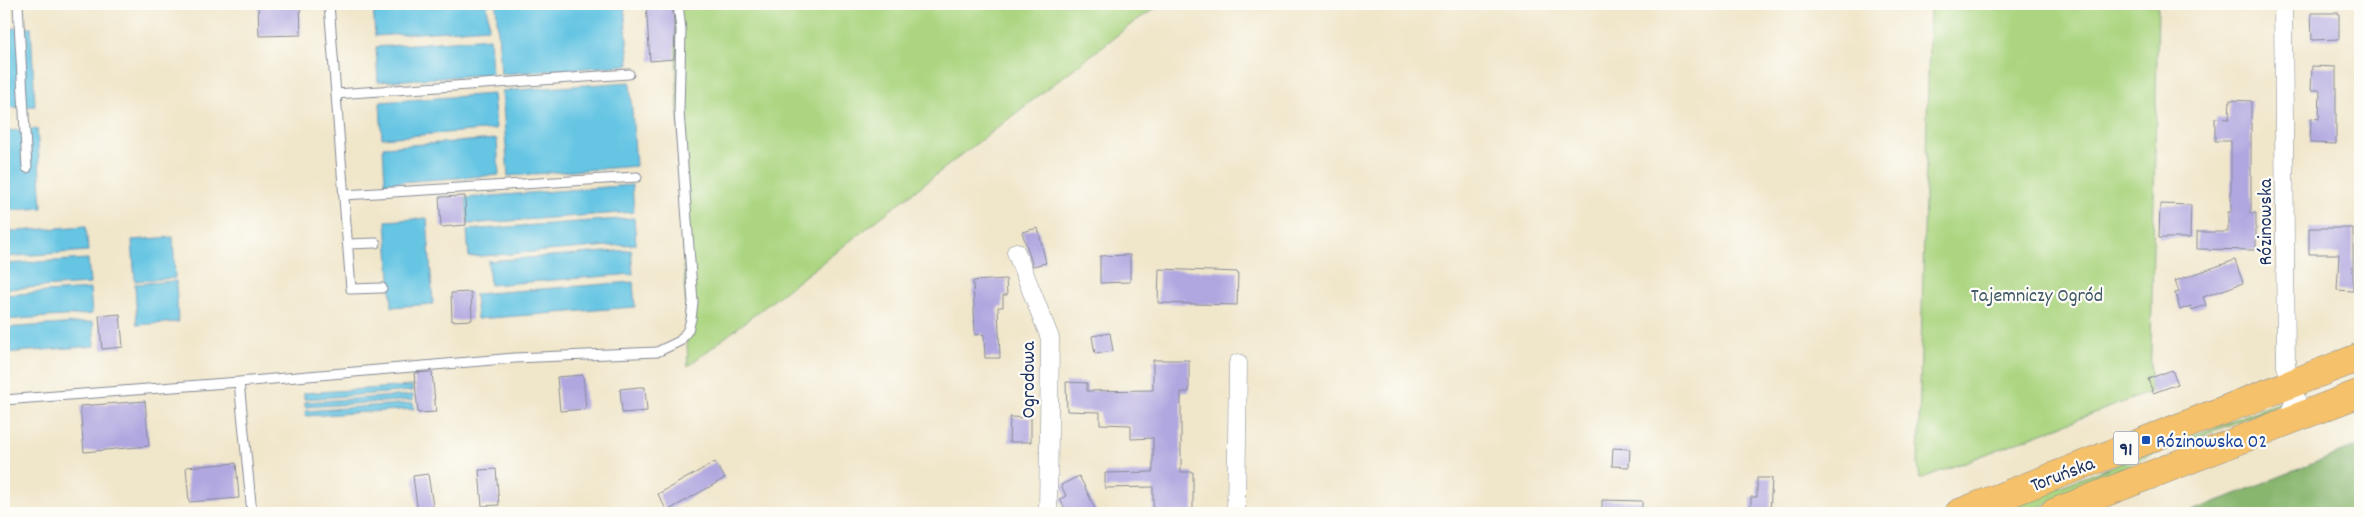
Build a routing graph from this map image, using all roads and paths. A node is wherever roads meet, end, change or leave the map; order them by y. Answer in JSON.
{"nodes":[{"id":1,"x":18,"y":4,"type":"edge"},
{"id":2,"x":329,"y":4,"type":"edge"},
{"id":3,"x":678,"y":4,"type":"edge"},
{"id":4,"x":2283,"y":4,"type":"edge"},
{"id":5,"x":628,"y":74,"type":"dead end"},
{"id":6,"x":336,"y":94,"type":"junction"},
{"id":7,"x":28,"y":168,"type":"dead end"},
{"id":8,"x":637,"y":177,"type":"dead end"},
{"id":9,"x":344,"y":195,"type":"junction"},
{"id":10,"x":376,"y":243,"type":"dead end"},
{"id":11,"x":348,"y":244,"type":"junction"},
{"id":12,"x":1016,"y":252,"type":"dead end"},
{"id":13,"x":382,"y":288,"type":"dead end"},
{"id":14,"x":2360,"y":356,"type":"edge"},
{"id":15,"x":1238,"y":363,"type":"dead end"},
{"id":16,"x":239,"y":382,"type":"junction"},
{"id":17,"x":2292,"y":383,"type":"junction"},
{"id":18,"x":2360,"y":393,"type":"edge"},
{"id":19,"x":4,"y":400,"type":"edge"},
{"id":20,"x":2272,"y":428,"type":"junction"},
{"id":21,"x":252,"y":513,"type":"edge"},
{"id":22,"x":1048,"y":513,"type":"edge"},
{"id":23,"x":1236,"y":513,"type":"edge"},
{"id":24,"x":1959,"y":513,"type":"edge"},
{"id":25,"x":2053,"y":513,"type":"edge"}],
"edges":[{"from":1,"to":7,"type":"lane"},
{"from":2,"to":6,"type":"lane"},
{"from":3,"to":16,"type":"lane"},
{"from":4,"to":17,"type":"street","name":"Rózinowska"},
{"from":5,"to":6,"type":"lane"},
{"from":6,"to":9,"type":"lane"},
{"from":8,"to":9,"type":"lane"},
{"from":9,"to":11,"type":"lane"},
{"from":10,"to":11,"type":"lane"},
{"from":11,"to":13,"type":"lane"},
{"from":12,"to":22,"type":"street","name":"Ogrodowa"},
{"from":14,"to":17,"type":"main road","name":"Toruńska","number":"91"},
{"from":15,"to":23,"type":"street"},
{"from":16,"to":19,"type":"lane"},
{"from":16,"to":21,"type":"lane"},
{"from":17,"to":20,"type":"street","name":"Rózinowska"},
{"from":17,"to":24,"type":"main road","name":"Toruńska","number":"91"},
{"from":18,"to":20,"type":"main road","name":"Toruńska","number":"91"},
{"from":20,"to":25,"type":"main road","name":"Toruńska","number":"91"}]}
